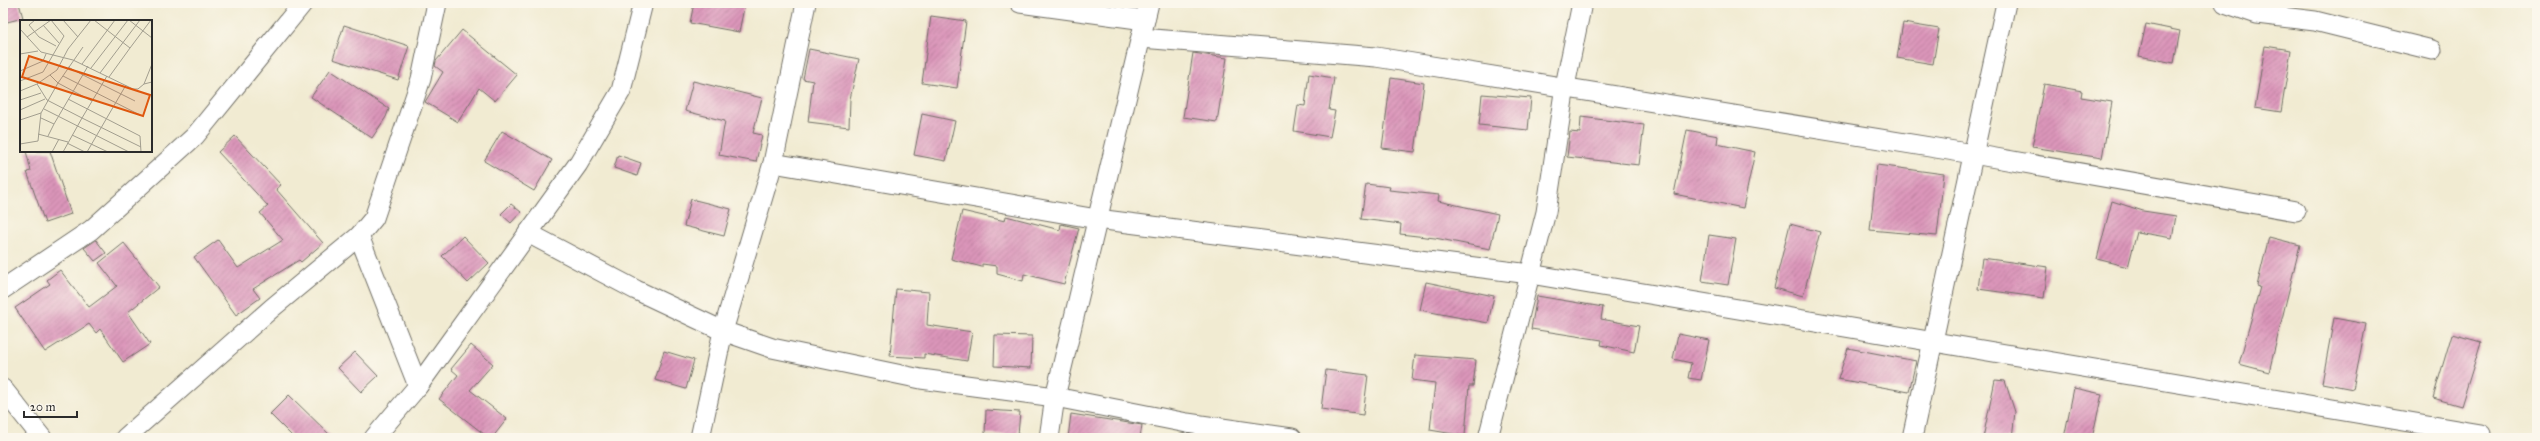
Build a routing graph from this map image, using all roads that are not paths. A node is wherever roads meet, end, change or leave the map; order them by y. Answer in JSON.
{"nodes":[{"id":1,"x":303,"y":3,"type":"edge"},
{"id":2,"x":437,"y":3,"type":"edge"},
{"id":3,"x":643,"y":3,"type":"edge"},
{"id":4,"x":806,"y":3,"type":"edge"},
{"id":5,"x":1020,"y":3,"type":"edge"},
{"id":6,"x":1582,"y":3,"type":"edge"},
{"id":7,"x":2006,"y":3,"type":"edge"},
{"id":8,"x":2224,"y":3,"type":"edge"},
{"id":9,"x":1145,"y":20,"type":"edge"},
{"id":10,"x":2432,"y":50,"type":"dead end"},
{"id":11,"x":1565,"y":86,"type":"junction"},
{"id":12,"x":1973,"y":154,"type":"junction"},
{"id":13,"x":773,"y":163,"type":"junction"},
{"id":14,"x":2296,"y":211,"type":"dead end"},
{"id":15,"x":1097,"y":219,"type":"junction"},
{"id":16,"x":528,"y":233,"type":"junction"},
{"id":17,"x":358,"y":236,"type":"junction"},
{"id":18,"x":1530,"y":274,"type":"junction"},
{"id":19,"x":3,"y":289,"type":"edge"},
{"id":20,"x":723,"y":332,"type":"junction"},
{"id":21,"x":1933,"y":343,"type":"junction"},
{"id":22,"x":418,"y":386,"type":"junction"},
{"id":23,"x":3,"y":390,"type":"edge"},
{"id":24,"x":1055,"y":397,"type":"junction"},
{"id":25,"x":2480,"y":434,"type":"dead end"},
{"id":26,"x":42,"y":438,"type":"edge"},
{"id":27,"x":125,"y":438,"type":"edge"},
{"id":28,"x":374,"y":438,"type":"edge"},
{"id":29,"x":700,"y":438,"type":"edge"},
{"id":30,"x":1049,"y":438,"type":"edge"},
{"id":31,"x":1292,"y":438,"type":"edge"},
{"id":32,"x":1488,"y":438,"type":"edge"},
{"id":33,"x":1912,"y":438,"type":"edge"}],
"edges":[{"from":1,"to":19,"type":"street"},
{"from":2,"to":17,"type":"street"},
{"from":3,"to":16,"type":"street"},
{"from":4,"to":13,"type":"street"},
{"from":5,"to":9,"type":"street"},
{"from":6,"to":11,"type":"street"},
{"from":7,"to":12,"type":"street"},
{"from":8,"to":10,"type":"street"},
{"from":9,"to":11,"type":"street"},
{"from":9,"to":15,"type":"street"},
{"from":11,"to":12,"type":"street"},
{"from":11,"to":18,"type":"street"},
{"from":12,"to":14,"type":"street"},
{"from":12,"to":21,"type":"street"},
{"from":13,"to":15,"type":"street"},
{"from":13,"to":20,"type":"street"},
{"from":15,"to":18,"type":"street"},
{"from":15,"to":24,"type":"street"},
{"from":16,"to":20,"type":"street"},
{"from":16,"to":22,"type":"street"},
{"from":17,"to":22,"type":"street"},
{"from":17,"to":27,"type":"street"},
{"from":18,"to":21,"type":"street"},
{"from":18,"to":32,"type":"street"},
{"from":20,"to":24,"type":"street"},
{"from":20,"to":29,"type":"street"},
{"from":21,"to":25,"type":"street"},
{"from":21,"to":33,"type":"street"},
{"from":22,"to":28,"type":"street"},
{"from":23,"to":26,"type":"street"},
{"from":24,"to":30,"type":"street"},
{"from":24,"to":31,"type":"street"}]}
